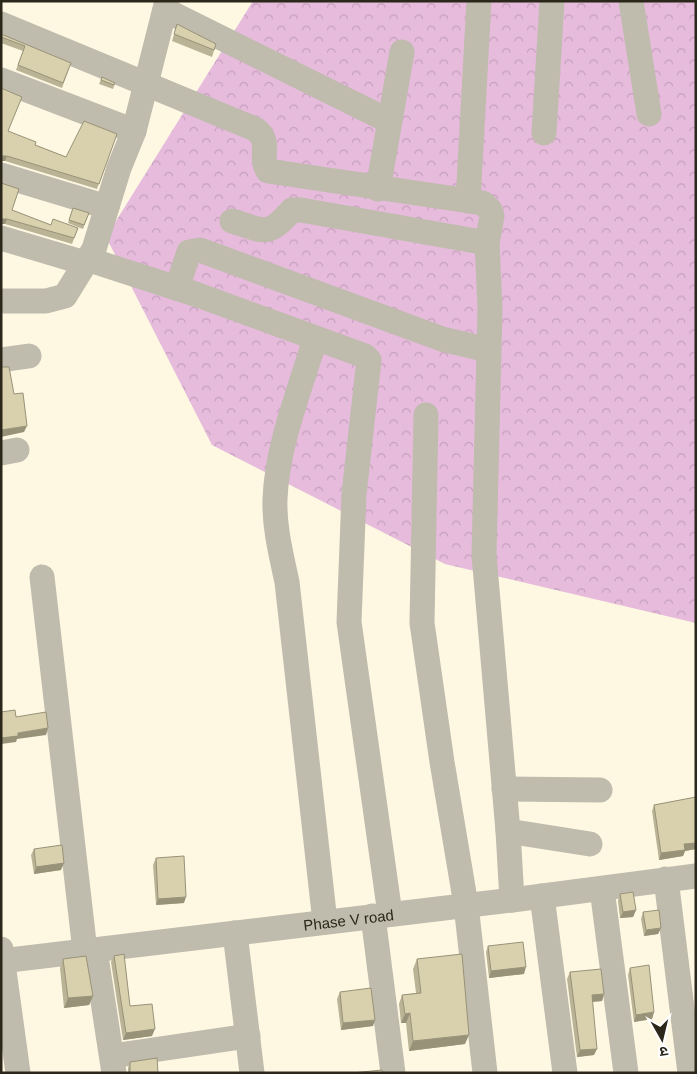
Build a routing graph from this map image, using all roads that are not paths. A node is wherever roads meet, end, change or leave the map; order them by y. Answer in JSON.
{"nodes":[{"id":1,"x":479,"y":1,"type":"edge"},
{"id":2,"x":552,"y":1,"type":"edge"},
{"id":3,"x":631,"y":1,"type":"edge"},
{"id":4,"x":166,"y":6,"type":"edge"},
{"id":5,"x":1,"y":24,"type":"edge"},
{"id":6,"x":402,"y":52,"type":"dead end"},
{"id":7,"x":1,"y":80,"type":"edge"},
{"id":8,"x":148,"y":84,"type":"junction"},
{"id":9,"x":649,"y":114,"type":"dead end"},
{"id":10,"x":389,"y":121,"type":"junction"},
{"id":11,"x":134,"y":131,"type":"junction"},
{"id":12,"x":544,"y":133,"type":"dead end"},
{"id":13,"x":1,"y":175,"type":"edge"},
{"id":14,"x":378,"y":189,"type":"junction"},
{"id":15,"x":468,"y":201,"type":"junction"},
{"id":16,"x":107,"y":207,"type":"junction"},
{"id":17,"x":1,"y":238,"type":"edge"},
{"id":18,"x":487,"y":243,"type":"junction"},
{"id":19,"x":221,"y":256,"type":"junction"},
{"id":20,"x":86,"y":261,"type":"junction"},
{"id":21,"x":177,"y":288,"type":"junction"},
{"id":22,"x":1,"y":301,"type":"edge"},
{"id":23,"x":316,"y":339,"type":"junction"},
{"id":24,"x":488,"y":350,"type":"junction"},
{"id":25,"x":29,"y":356,"type":"dead end"},
{"id":26,"x":1,"y":360,"type":"edge"},
{"id":27,"x":426,"y":415,"type":"dead end"},
{"id":28,"x":42,"y":577,"type":"dead end"},
{"id":29,"x":504,"y":788,"type":"junction"},
{"id":30,"x":600,"y":790,"type":"dead end"},
{"id":31,"x":508,"y":831,"type":"junction"},
{"id":32,"x":590,"y":844,"type":"dead end"},
{"id":33,"x":696,"y":876,"type":"edge"},
{"id":34,"x":666,"y":879,"type":"junction"},
{"id":35,"x":602,"y":888,"type":"junction"},
{"id":36,"x":542,"y":896,"type":"junction"},
{"id":37,"x":512,"y":900,"type":"junction"},
{"id":38,"x":466,"y":905,"type":"junction"},
{"id":39,"x":381,"y":915,"type":"junction"},
{"id":40,"x":325,"y":922,"type":"junction"},
{"id":41,"x":235,"y":933,"type":"junction"},
{"id":42,"x":90,"y":950,"type":"junction"},
{"id":43,"x":2,"y":957,"type":"edge"},
{"id":44,"x":248,"y":1036,"type":"junction"},
{"id":45,"x":113,"y":1064,"type":"edge"},
{"id":46,"x":18,"y":1073,"type":"edge"},
{"id":47,"x":252,"y":1073,"type":"edge"},
{"id":48,"x":393,"y":1073,"type":"edge"},
{"id":49,"x":485,"y":1073,"type":"edge"},
{"id":50,"x":565,"y":1073,"type":"edge"},
{"id":51,"x":626,"y":1073,"type":"edge"},
{"id":52,"x":690,"y":1073,"type":"edge"}],
"edges":[{"from":1,"to":15,"type":"street"},
{"from":2,"to":12,"type":"street"},
{"from":3,"to":9,"type":"street"},
{"from":4,"to":8,"type":"street"},
{"from":4,"to":10,"type":"street"},
{"from":5,"to":8,"type":"street"},
{"from":6,"to":10,"type":"street"},
{"from":7,"to":11,"type":"street"},
{"from":8,"to":11,"type":"street"},
{"from":8,"to":14,"type":"street"},
{"from":10,"to":14,"type":"street"},
{"from":11,"to":16,"type":"street"},
{"from":13,"to":16,"type":"street"},
{"from":14,"to":15,"type":"street"},
{"from":15,"to":18,"type":"street"},
{"from":16,"to":20,"type":"street"},
{"from":17,"to":20,"type":"street"},
{"from":18,"to":19,"type":"street"},
{"from":18,"to":24,"type":"street"},
{"from":19,"to":21,"type":"street"},
{"from":19,"to":24,"type":"street"},
{"from":20,"to":21,"type":"street"},
{"from":20,"to":22,"type":"street"},
{"from":21,"to":23,"type":"street"},
{"from":23,"to":39,"type":"street"},
{"from":23,"to":40,"type":"street"},
{"from":24,"to":29,"type":"street"},
{"from":25,"to":26,"type":"street"},
{"from":27,"to":38,"type":"street"},
{"from":28,"to":42,"type":"street"},
{"from":29,"to":30,"type":"street"},
{"from":29,"to":31,"type":"street"},
{"from":31,"to":32,"type":"street"},
{"from":31,"to":37,"type":"street"},
{"from":33,"to":34,"type":"street","name":"Phase V road"},
{"from":34,"to":35,"type":"street","name":"Phase V road"},
{"from":34,"to":52,"type":"street"},
{"from":35,"to":36,"type":"street","name":"Phase V road"},
{"from":35,"to":51,"type":"street"},
{"from":36,"to":37,"type":"street","name":"Phase V road"},
{"from":36,"to":50,"type":"street"},
{"from":37,"to":38,"type":"street","name":"Phase V road"},
{"from":38,"to":39,"type":"street","name":"Phase V road"},
{"from":38,"to":49,"type":"street"},
{"from":39,"to":40,"type":"street","name":"Phase V road"},
{"from":39,"to":48,"type":"street"},
{"from":40,"to":41,"type":"street","name":"Phase V road"},
{"from":41,"to":42,"type":"street","name":"Phase V road"},
{"from":41,"to":44,"type":"street"},
{"from":42,"to":43,"type":"street","name":"Phase V road"},
{"from":42,"to":45,"type":"street"},
{"from":43,"to":46,"type":"street"},
{"from":44,"to":45,"type":"street"},
{"from":44,"to":47,"type":"street"}]}
